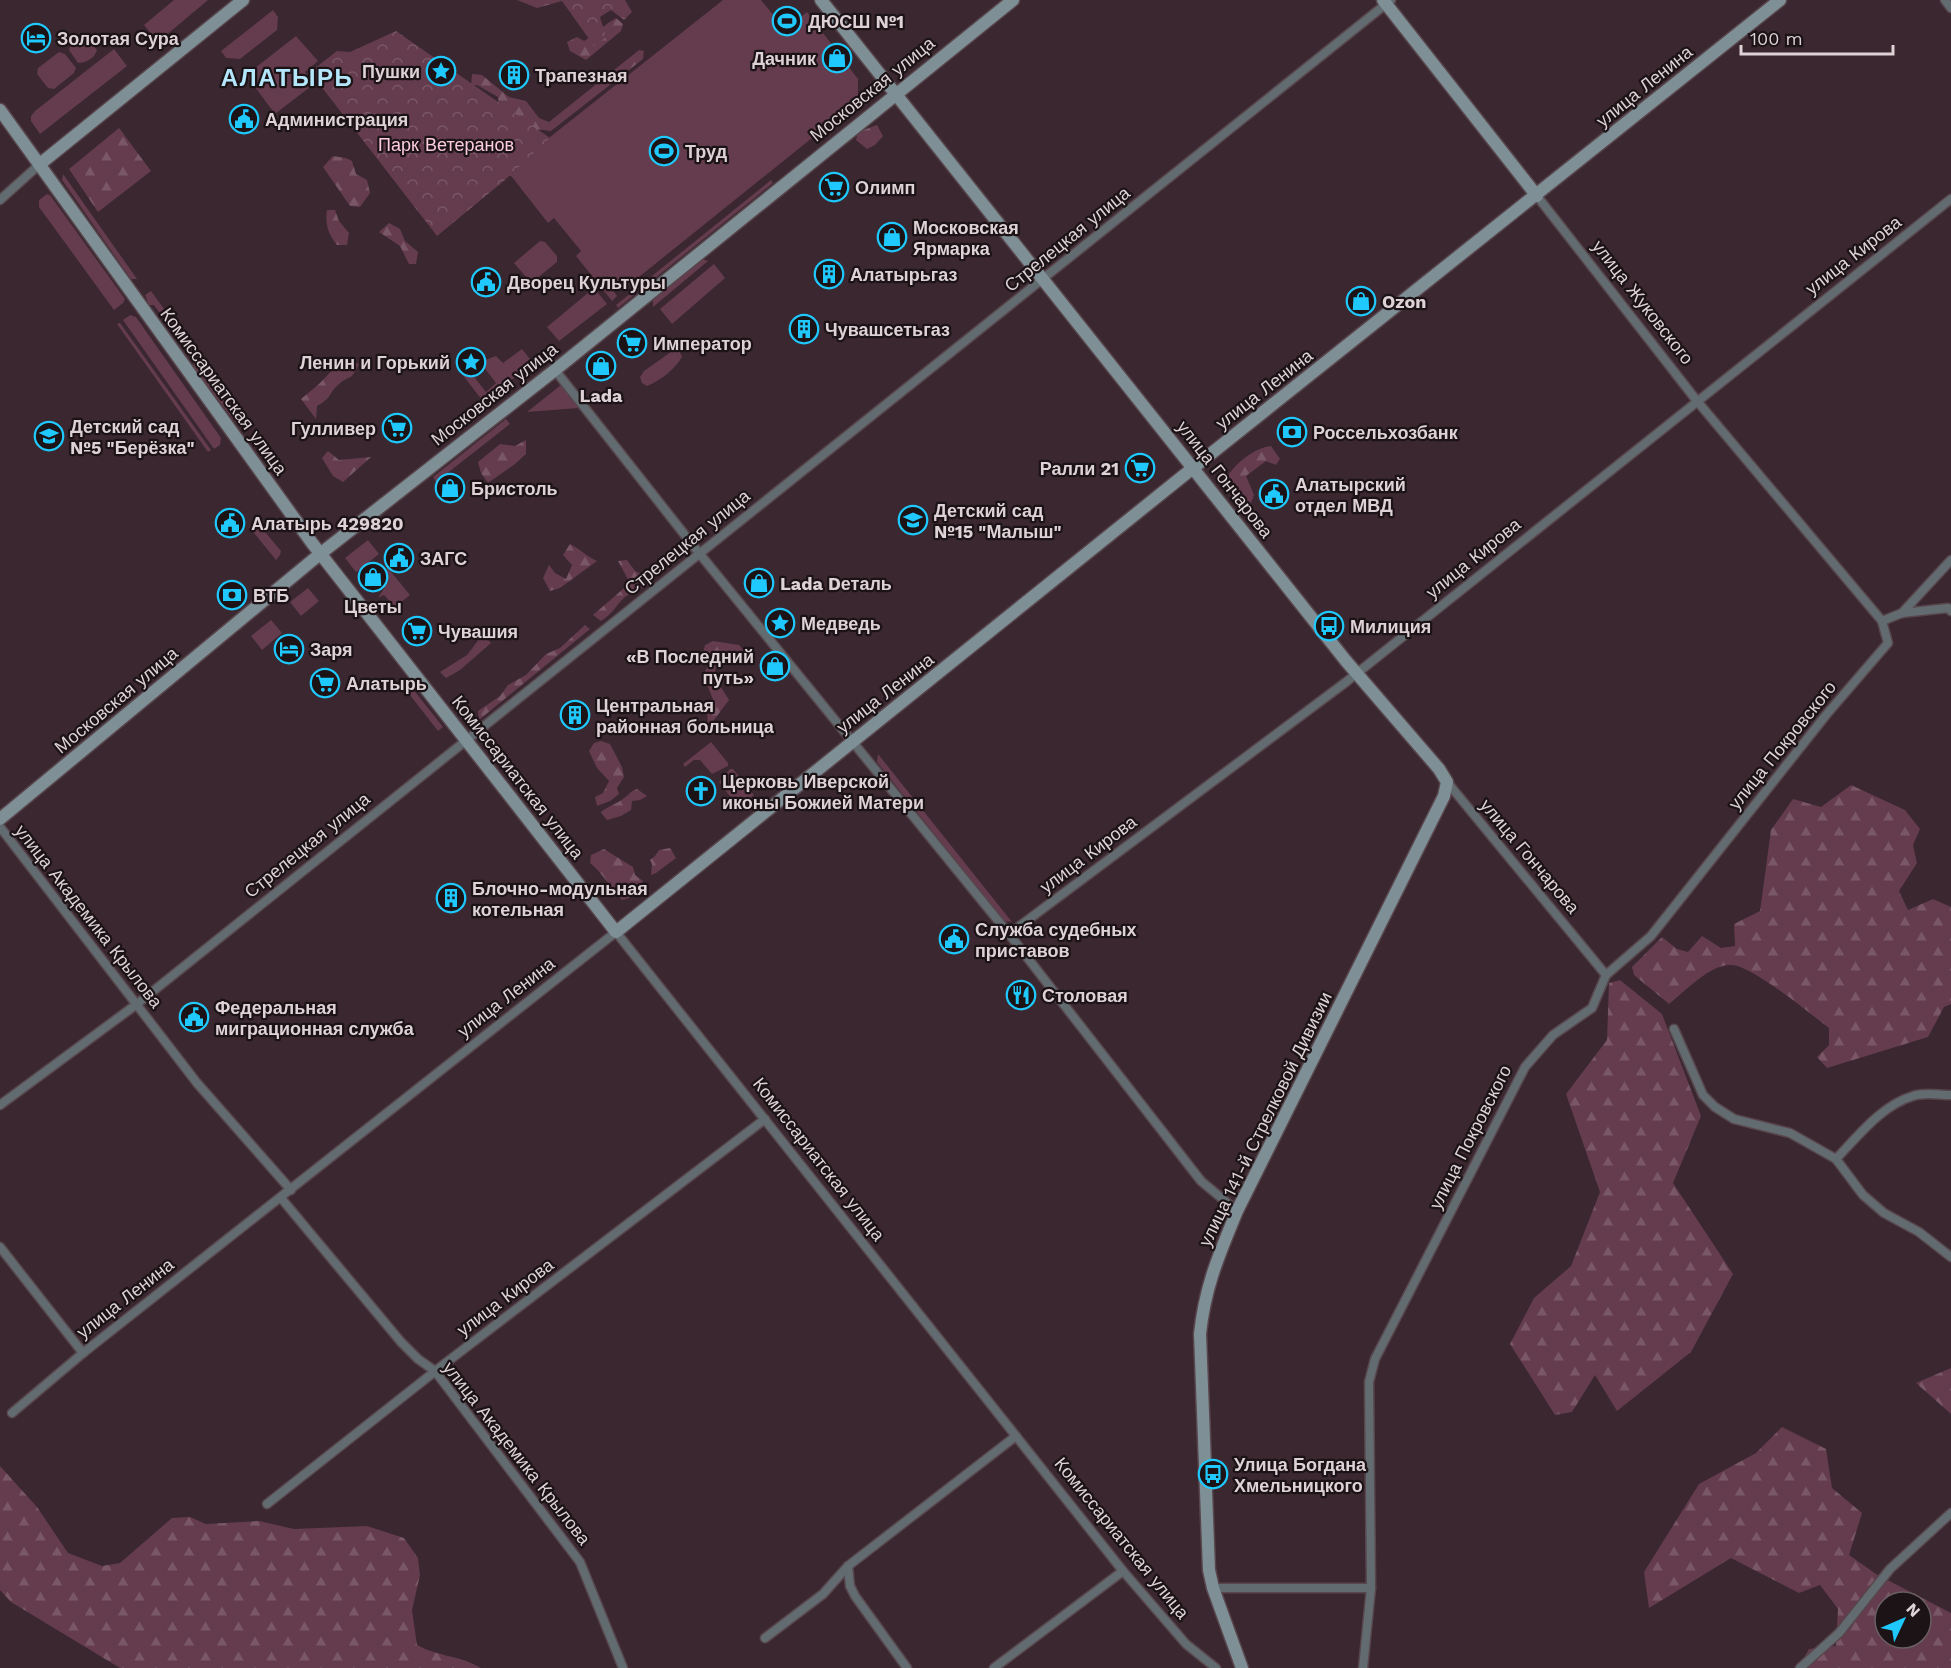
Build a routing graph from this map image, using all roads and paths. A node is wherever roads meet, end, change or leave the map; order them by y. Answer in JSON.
{"nodes":[{"id":1,"x":243,"y":0,"type":"edge"},
{"id":2,"x":821,"y":0,"type":"edge"},
{"id":3,"x":1013,"y":0,"type":"edge"},
{"id":4,"x":1780,"y":0,"type":"edge"},
{"id":5,"x":1945,"y":0,"type":"edge"},
{"id":6,"x":1387,"y":1,"type":"edge"},
{"id":7,"x":1951,"y":8,"type":"edge"},
{"id":8,"x":894,"y":94,"type":"junction"},
{"id":9,"x":0,"y":110,"type":"edge"},
{"id":10,"x":40,"y":164,"type":"junction"},
{"id":11,"x":1537,"y":196,"type":"junction"},
{"id":12,"x":1951,"y":199,"type":"edge"},
{"id":13,"x":0,"y":200,"type":"edge"},
{"id":14,"x":1043,"y":280,"type":"junction"},
{"id":15,"x":555,"y":370,"type":"junction"},
{"id":16,"x":1697,"y":401,"type":"junction"},
{"id":17,"x":1193,"y":468,"type":"junction"},
{"id":18,"x":320,"y":554,"type":"junction"},
{"id":19,"x":699,"y":554,"type":"junction"},
{"id":20,"x":1951,"y":560,"type":"edge"},
{"id":21,"x":1951,"y":611,"type":"edge"},
{"id":22,"x":1902,"y":613,"type":"junction"},
{"id":23,"x":1882,"y":621,"type":"junction"},
{"id":24,"x":1356,"y":673,"type":"junction"},
{"id":25,"x":466,"y":739,"type":"junction"},
{"id":26,"x":853,"y":741,"type":"junction"},
{"id":27,"x":1447,"y":782,"type":"junction"},
{"id":28,"x":0,"y":819,"type":"edge"},
{"id":29,"x":0,"y":827,"type":"edge"},
{"id":30,"x":616,"y":932,"type":"junction"},
{"id":31,"x":1009,"y":934,"type":"junction"},
{"id":32,"x":1606,"y":975,"type":"junction"},
{"id":33,"x":137,"y":1004,"type":"junction"},
{"id":34,"x":1674,"y":1029,"type":"dead end"},
{"id":35,"x":1951,"y":1095,"type":"edge"},
{"id":36,"x":0,"y":1105,"type":"edge"},
{"id":37,"x":765,"y":1119,"type":"junction"},
{"id":38,"x":1836,"y":1158,"type":"junction"},
{"id":39,"x":291,"y":1190,"type":"junction"},
{"id":40,"x":281,"y":1198,"type":"junction"},
{"id":41,"x":1237,"y":1211,"type":"junction"},
{"id":42,"x":0,"y":1247,"type":"edge"},
{"id":43,"x":1951,"y":1257,"type":"edge"},
{"id":44,"x":83,"y":1353,"type":"junction"},
{"id":45,"x":435,"y":1371,"type":"junction"},
{"id":46,"x":12,"y":1413,"type":"dead end"},
{"id":47,"x":1016,"y":1436,"type":"junction"},
{"id":48,"x":267,"y":1504,"type":"dead end"},
{"id":49,"x":1951,"y":1513,"type":"edge"},
{"id":50,"x":848,"y":1566,"type":"junction"},
{"id":51,"x":1123,"y":1571,"type":"junction"},
{"id":52,"x":1213,"y":1588,"type":"junction"},
{"id":53,"x":1371,"y":1588,"type":"junction"},
{"id":54,"x":765,"y":1638,"type":"dead end"},
{"id":55,"x":623,"y":1668,"type":"edge"},
{"id":56,"x":907,"y":1668,"type":"edge"},
{"id":57,"x":994,"y":1668,"type":"edge"},
{"id":58,"x":1216,"y":1668,"type":"edge"},
{"id":59,"x":1242,"y":1668,"type":"edge"},
{"id":60,"x":1363,"y":1668,"type":"edge"},
{"id":61,"x":1800,"y":1668,"type":"edge"}],
"edges":[{"from":1,"to":10,"type":"street"},
{"from":2,"to":8,"type":"street","name":"улица Гончарова"},
{"from":3,"to":8,"type":"street","name":"Московская улица"},
{"from":4,"to":11,"type":"street","name":"улица Ленина"},
{"from":5,"to":7,"type":"street"},
{"from":6,"to":11,"type":"street","name":"улица Жуковского"},
{"from":6,"to":14,"type":"street","name":"Стрелецкая улица"},
{"from":8,"to":14,"type":"street","name":"улица Гончарова"},
{"from":8,"to":15,"type":"street","name":"Московская улица"},
{"from":9,"to":10,"type":"street","name":"Комиссариатская улица"},
{"from":10,"to":13,"type":"street"},
{"from":10,"to":18,"type":"street","name":"Комиссариатская улица"},
{"from":11,"to":16,"type":"street","name":"улица Жуковского"},
{"from":11,"to":17,"type":"street","name":"улица Ленина"},
{"from":12,"to":16,"type":"street","name":"улица Кирова"},
{"from":14,"to":17,"type":"street","name":"улица Гончарова"},
{"from":14,"to":19,"type":"street","name":"Стрелецкая улица"},
{"from":15,"to":18,"type":"street","name":"Московская улица"},
{"from":15,"to":19,"type":"street"},
{"from":16,"to":23,"type":"street","name":"улица Жуковского"},
{"from":16,"to":24,"type":"street","name":"улица Кирова"},
{"from":17,"to":24,"type":"street","name":"улица Гончарова"},
{"from":17,"to":26,"type":"street","name":"улица Ленина"},
{"from":18,"to":25,"type":"street","name":"Комиссариатская улица"},
{"from":18,"to":28,"type":"street","name":"Московская улица"},
{"from":19,"to":25,"type":"street","name":"Стрелецкая улица"},
{"from":19,"to":26,"type":"street"},
{"from":20,"to":22,"type":"street"},
{"from":21,"to":22,"type":"street"},
{"from":22,"to":23,"type":"street"},
{"from":23,"to":32,"type":"street","name":"улица Покровского"},
{"from":24,"to":27,"type":"street","name":"улица Гончарова"},
{"from":24,"to":31,"type":"street","name":"улица Кирова"},
{"from":25,"to":30,"type":"street","name":"Комиссариатская улица"},
{"from":25,"to":33,"type":"street","name":"Стрелецкая улица"},
{"from":26,"to":30,"type":"street","name":"улица Ленина"},
{"from":26,"to":31,"type":"street"},
{"from":27,"to":32,"type":"street","name":"улица Гончарова"},
{"from":27,"to":41,"type":"street","name":"улица 141-й Стрелковой Дивизии"},
{"from":29,"to":33,"type":"street","name":"улица Академика Крылова"},
{"from":30,"to":37,"type":"street","name":"Комиссариатская улица"},
{"from":30,"to":39,"type":"street","name":"улица Ленина"},
{"from":31,"to":41,"type":"street"},
{"from":32,"to":53,"type":"street","name":"улица Покровского"},
{"from":33,"to":36,"type":"street","name":"Стрелецкая улица"},
{"from":33,"to":39,"type":"street","name":"улица Академика Крылова"},
{"from":34,"to":38,"type":"street"},
{"from":35,"to":38,"type":"street"},
{"from":37,"to":45,"type":"street","name":"улица Кирова"},
{"from":37,"to":47,"type":"street","name":"Комиссариатская улица"},
{"from":38,"to":43,"type":"street"},
{"from":39,"to":40,"type":"street","name":"улица Ленина"},
{"from":40,"to":44,"type":"street","name":"улица Ленина"},
{"from":40,"to":45,"type":"street","name":"улица Академика Крылова"},
{"from":41,"to":52,"type":"street","name":"улица 141-й Стрелковой Дивизии"},
{"from":42,"to":44,"type":"street"},
{"from":44,"to":46,"type":"street","name":"улица Ленина"},
{"from":45,"to":48,"type":"street","name":"улица Кирова"},
{"from":45,"to":55,"type":"street","name":"улица Академика Крылова"},
{"from":47,"to":50,"type":"street"},
{"from":47,"to":51,"type":"street","name":"Комиссариатская улица"},
{"from":49,"to":61,"type":"street"},
{"from":50,"to":54,"type":"street"},
{"from":50,"to":56,"type":"street"},
{"from":51,"to":57,"type":"street"},
{"from":51,"to":58,"type":"street","name":"Комиссариатская улица"},
{"from":52,"to":53,"type":"street"},
{"from":52,"to":59,"type":"street","name":"улица 141-й Стрелковой Дивизии"},
{"from":53,"to":60,"type":"street","name":"улица Покровского"}]}
